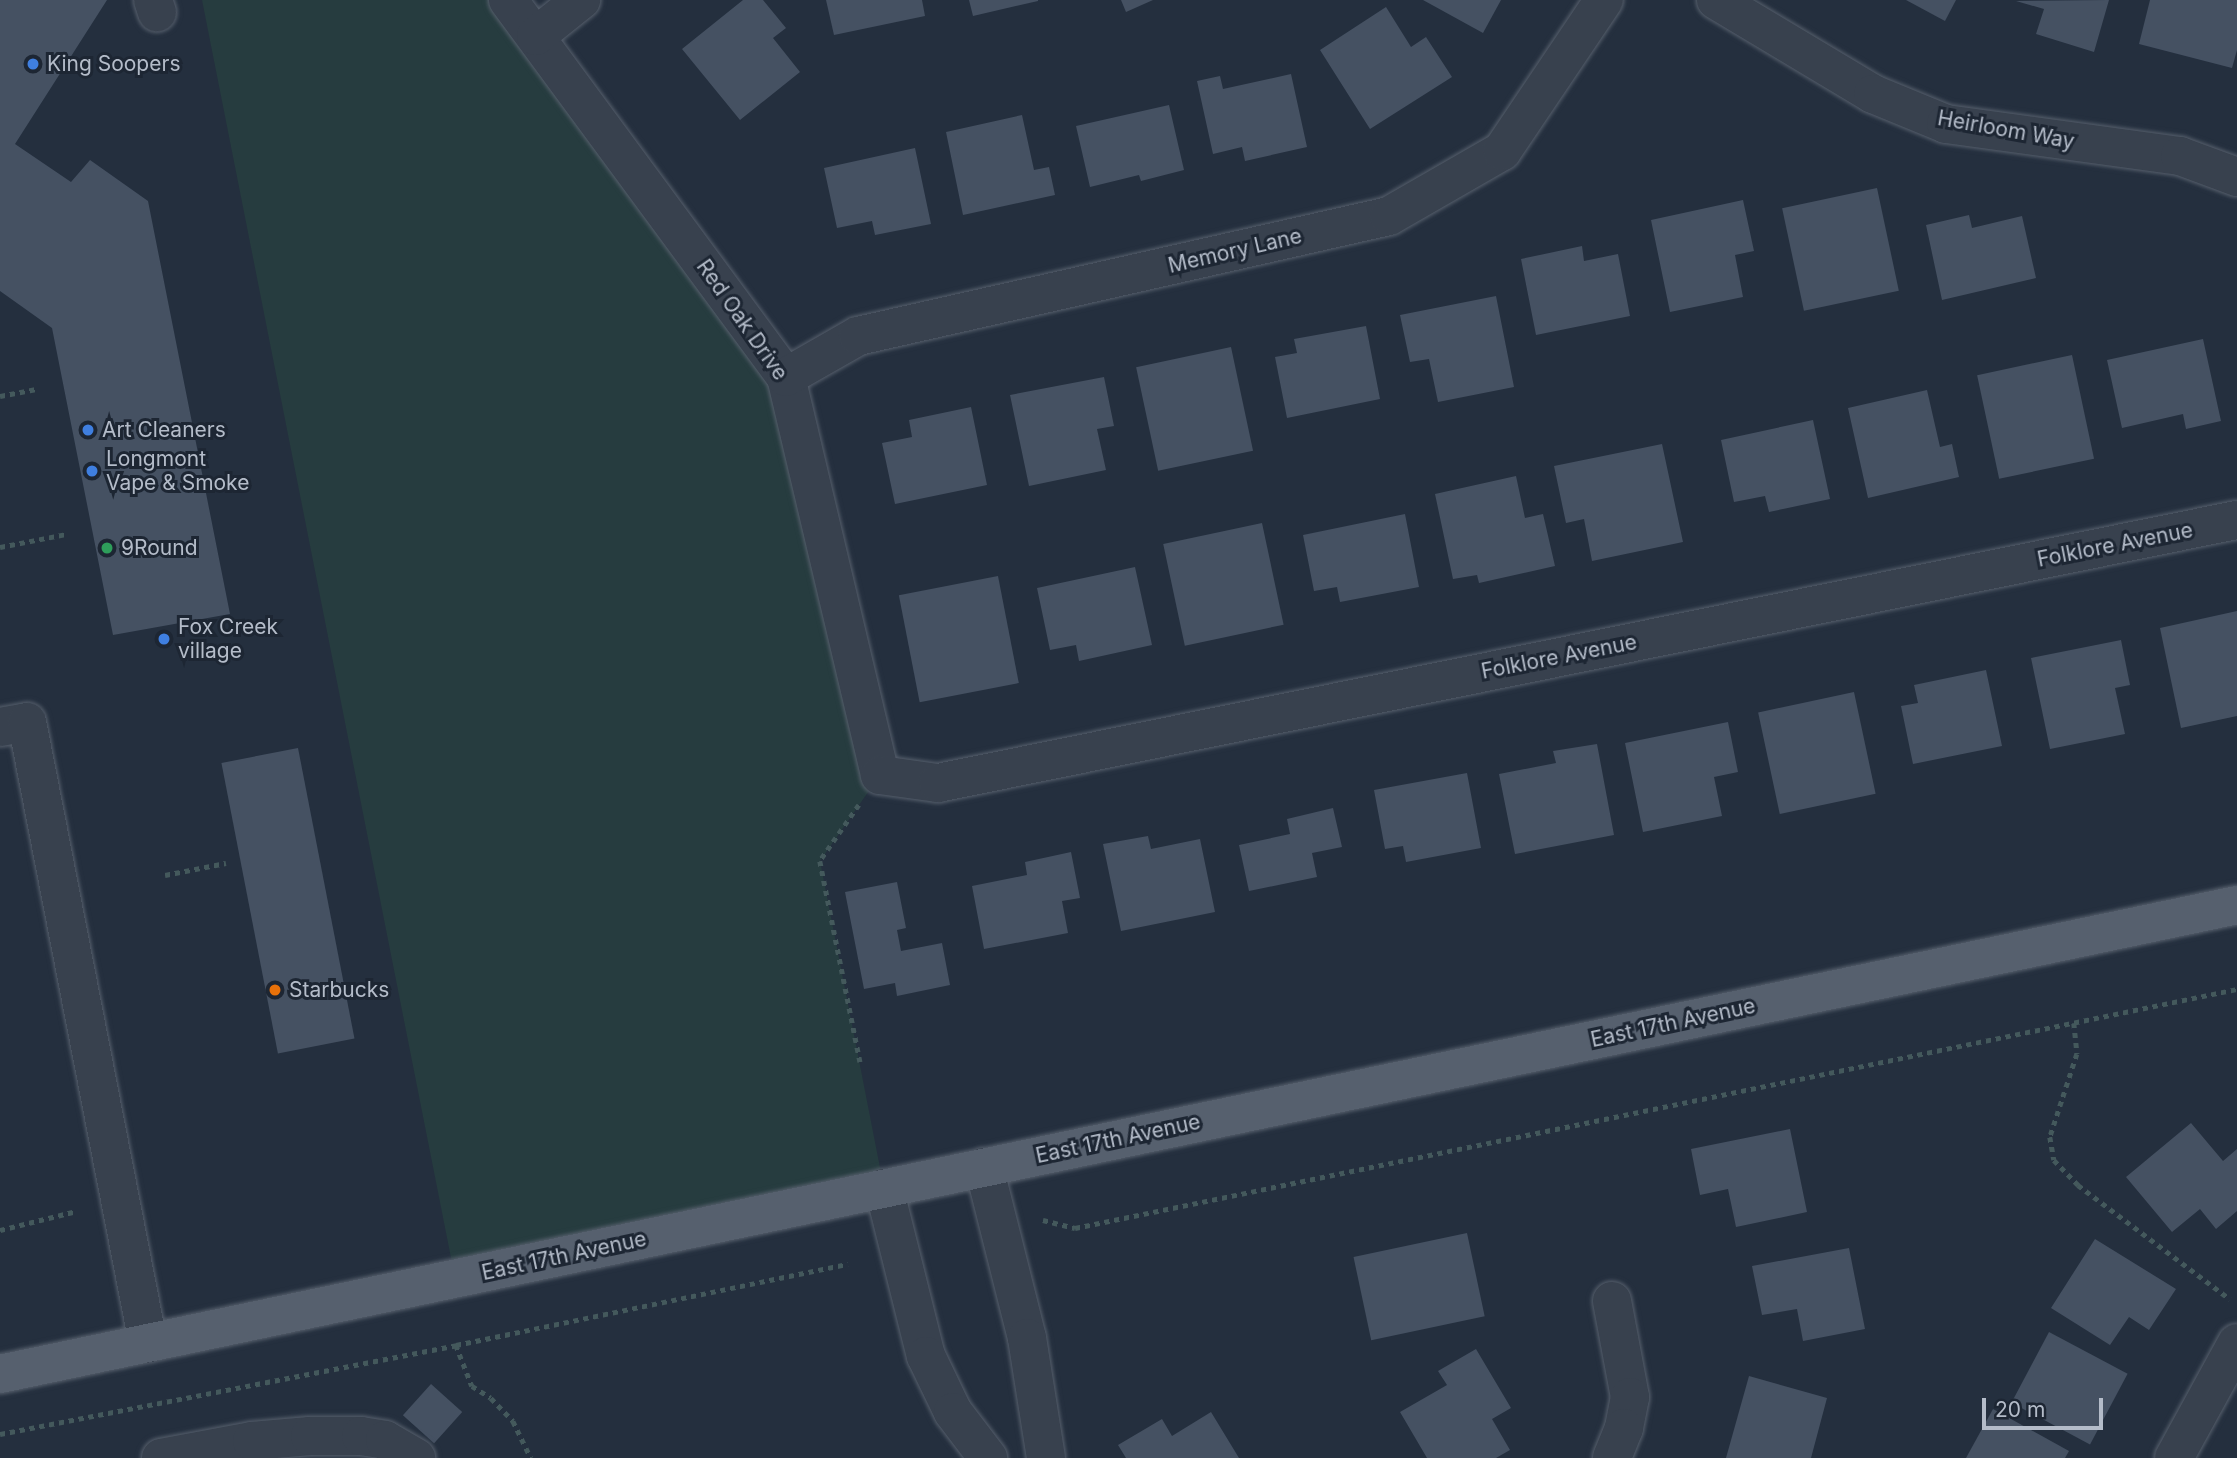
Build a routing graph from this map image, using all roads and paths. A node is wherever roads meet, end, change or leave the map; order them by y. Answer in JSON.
{"nodes":[{"id":1,"x":508,"y":0,"type":"edge"},
{"id":2,"x":581,"y":0,"type":"edge"},
{"id":3,"x":1604,"y":0,"type":"edge"},
{"id":4,"x":1716,"y":0,"type":"edge"},
{"id":5,"x":536,"y":36,"type":"junction"},
{"id":6,"x":2237,"y":177,"type":"edge"},
{"id":7,"x":786,"y":377,"type":"junction"},
{"id":8,"x":36,"y":389,"type":"dead end"},
{"id":9,"x":0,"y":396,"type":"edge"},
{"id":10,"x":2237,"y":520,"type":"edge"},
{"id":11,"x":66,"y":534,"type":"dead end"},
{"id":12,"x":0,"y":547,"type":"edge"},
{"id":13,"x":0,"y":727,"type":"edge"},
{"id":14,"x":871,"y":788,"type":"junction"},
{"id":15,"x":226,"y":863,"type":"dead end"},
{"id":16,"x":165,"y":874,"type":"dead end"},
{"id":17,"x":2237,"y":905,"type":"edge"},
{"id":18,"x":2237,"y":989,"type":"edge"},
{"id":19,"x":2074,"y":1023,"type":"junction"},
{"id":20,"x":860,"y":1062,"type":"dead end"},
{"id":21,"x":984,"y":1167,"type":"junction"},
{"id":22,"x":884,"y":1188,"type":"junction"},
{"id":23,"x":77,"y":1211,"type":"dead end"},
{"id":24,"x":1043,"y":1220,"type":"dead end"},
{"id":25,"x":0,"y":1230,"type":"edge"},
{"id":26,"x":848,"y":1264,"type":"dead end"},
{"id":27,"x":2230,"y":1299,"type":"dead end"},
{"id":28,"x":1612,"y":1301,"type":"dead end"},
{"id":29,"x":148,"y":1343,"type":"junction"},
{"id":30,"x":2237,"y":1343,"type":"edge"},
{"id":31,"x":456,"y":1345,"type":"junction"},
{"id":32,"x":0,"y":1374,"type":"edge"},
{"id":33,"x":0,"y":1434,"type":"edge"},
{"id":34,"x":161,"y":1458,"type":"edge"},
{"id":35,"x":416,"y":1458,"type":"edge"},
{"id":36,"x":531,"y":1458,"type":"edge"},
{"id":37,"x":988,"y":1458,"type":"edge"},
{"id":38,"x":1046,"y":1458,"type":"edge"},
{"id":39,"x":1612,"y":1458,"type":"edge"},
{"id":40,"x":2174,"y":1458,"type":"edge"}],
"edges":[{"from":1,"to":5,"type":"street","name":"Red Oak Drive"},
{"from":2,"to":5,"type":"street"},
{"from":3,"to":7,"type":"street","name":"Memory Lane"},
{"from":4,"to":6,"type":"street","name":"Heirloom Way"},
{"from":5,"to":7,"type":"street","name":"Red Oak Drive"},
{"from":7,"to":14,"type":"street","name":"Red Oak Drive"},
{"from":8,"to":9,"type":"path"},
{"from":10,"to":14,"type":"street","name":"Folklore Avenue"},
{"from":11,"to":12,"type":"path"},
{"from":13,"to":29,"type":"street"},
{"from":14,"to":20,"type":"path"},
{"from":15,"to":16,"type":"path"},
{"from":17,"to":21,"type":"main road","name":"East 17th Avenue"},
{"from":18,"to":19,"type":"path"},
{"from":19,"to":24,"type":"path"},
{"from":19,"to":27,"type":"path"},
{"from":21,"to":22,"type":"main road","name":"East 17th Avenue"},
{"from":21,"to":38,"type":"street"},
{"from":22,"to":29,"type":"main road","name":"East 17th Avenue"},
{"from":22,"to":37,"type":"street"},
{"from":23,"to":25,"type":"path"},
{"from":26,"to":31,"type":"path"},
{"from":28,"to":39,"type":"street"},
{"from":29,"to":32,"type":"main road","name":"East 17th Avenue"},
{"from":30,"to":40,"type":"street"},
{"from":31,"to":33,"type":"path"},
{"from":31,"to":36,"type":"path"},
{"from":34,"to":35,"type":"street"}]}
